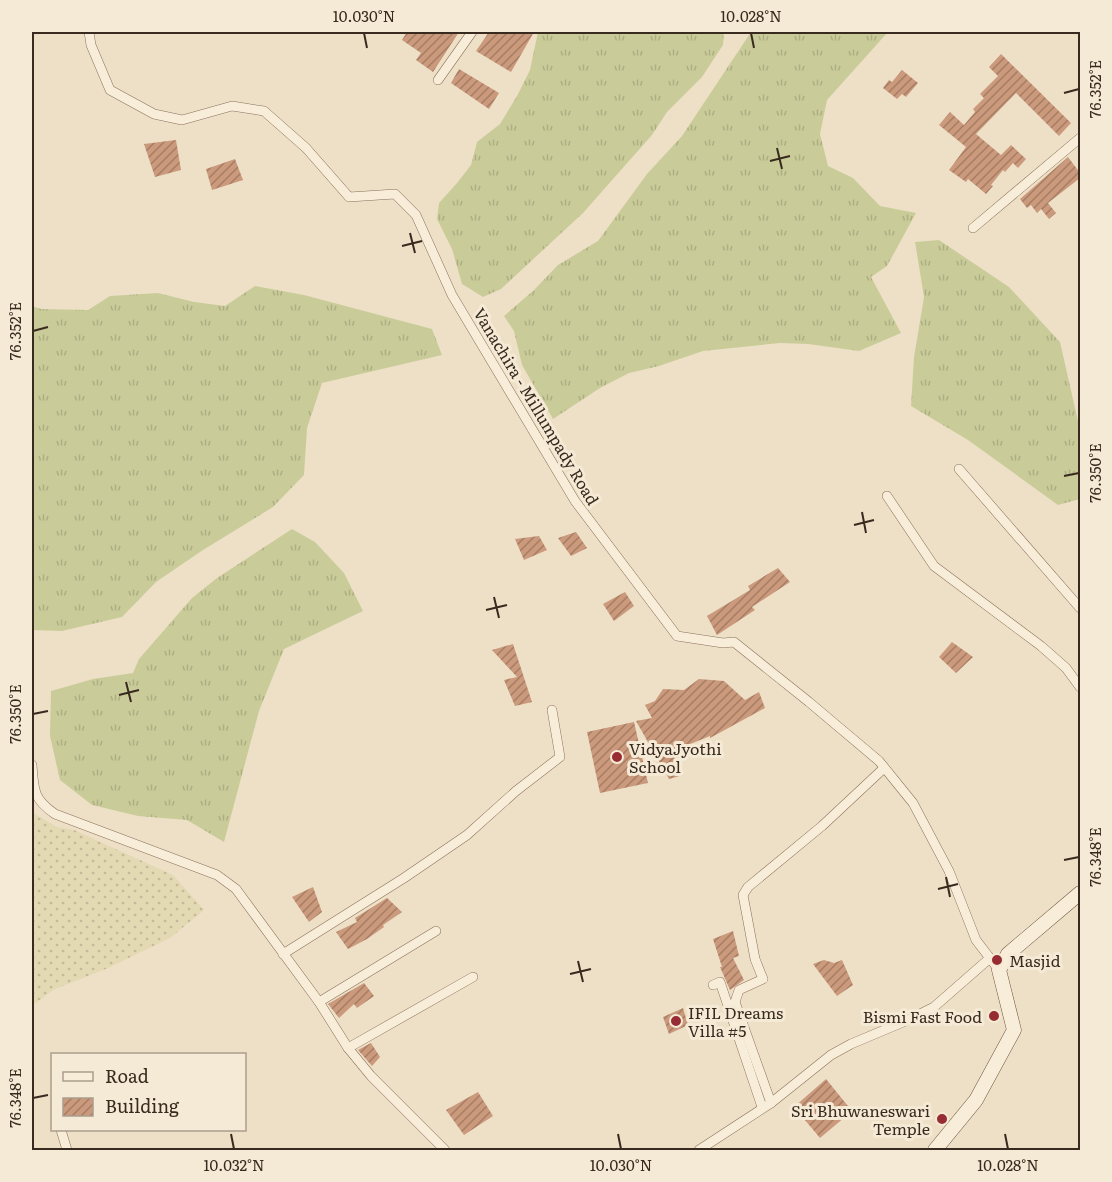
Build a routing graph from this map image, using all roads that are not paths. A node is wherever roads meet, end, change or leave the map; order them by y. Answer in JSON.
{"nodes":[{"id":1,"x":89,"y":32,"type":"edge"},
{"id":2,"x":472,"y":32,"type":"edge"},
{"id":3,"x":438,"y":80,"type":"dead end"},
{"id":4,"x":1080,"y":138,"type":"edge"},
{"id":5,"x":973,"y":228,"type":"dead end"},
{"id":6,"x":959,"y":469,"type":"dead end"},
{"id":7,"x":887,"y":496,"type":"dead end"},
{"id":8,"x":1080,"y":608,"type":"edge"},
{"id":9,"x":1080,"y":687,"type":"edge"},
{"id":10,"x":552,"y":710,"type":"dead end"},
{"id":11,"x":32,"y":765,"type":"edge"},
{"id":12,"x":883,"y":769,"type":"junction"},
{"id":13,"x":1080,"y":893,"type":"edge"},
{"id":14,"x":436,"y":932,"type":"dead end"},
{"id":15,"x":283,"y":954,"type":"junction"},
{"id":16,"x":990,"y":958,"type":"junction"},
{"id":17,"x":999,"y":970,"type":"junction"},
{"id":18,"x":472,"y":977,"type":"dead end"},
{"id":19,"x":713,"y":985,"type":"dead end"},
{"id":20,"x":319,"y":1002,"type":"junction"},
{"id":21,"x":731,"y":1002,"type":"junction"},
{"id":22,"x":348,"y":1048,"type":"junction"},
{"id":23,"x":767,"y":1105,"type":"junction"},
{"id":24,"x":61,"y":1131,"type":"edge"},
{"id":25,"x":67,"y":1150,"type":"edge"},
{"id":26,"x":445,"y":1150,"type":"edge"},
{"id":27,"x":699,"y":1150,"type":"edge"},
{"id":28,"x":935,"y":1150,"type":"edge"}],
"edges":[{"from":1,"to":12,"type":"street","name":"Vanachira - Millumpady Road"},
{"from":2,"to":3,"type":"street"},
{"from":4,"to":5,"type":"street"},
{"from":6,"to":8,"type":"street"},
{"from":7,"to":9,"type":"street"},
{"from":10,"to":15,"type":"street"},
{"from":11,"to":15,"type":"street"},
{"from":12,"to":16,"type":"street","name":"Vanachira - Millumpady Road"},
{"from":12,"to":21,"type":"street"},
{"from":13,"to":17,"type":"street"},
{"from":14,"to":20,"type":"street"},
{"from":15,"to":20,"type":"street"},
{"from":16,"to":17,"type":"street","name":"Vanachira - Millumpady Road"},
{"from":16,"to":23,"type":"street"},
{"from":17,"to":28,"type":"street"},
{"from":18,"to":22,"type":"street"},
{"from":19,"to":21,"type":"street"},
{"from":20,"to":22,"type":"street"},
{"from":21,"to":23,"type":"street"},
{"from":22,"to":26,"type":"street"},
{"from":23,"to":27,"type":"street"},
{"from":24,"to":25,"type":"street"}]}
